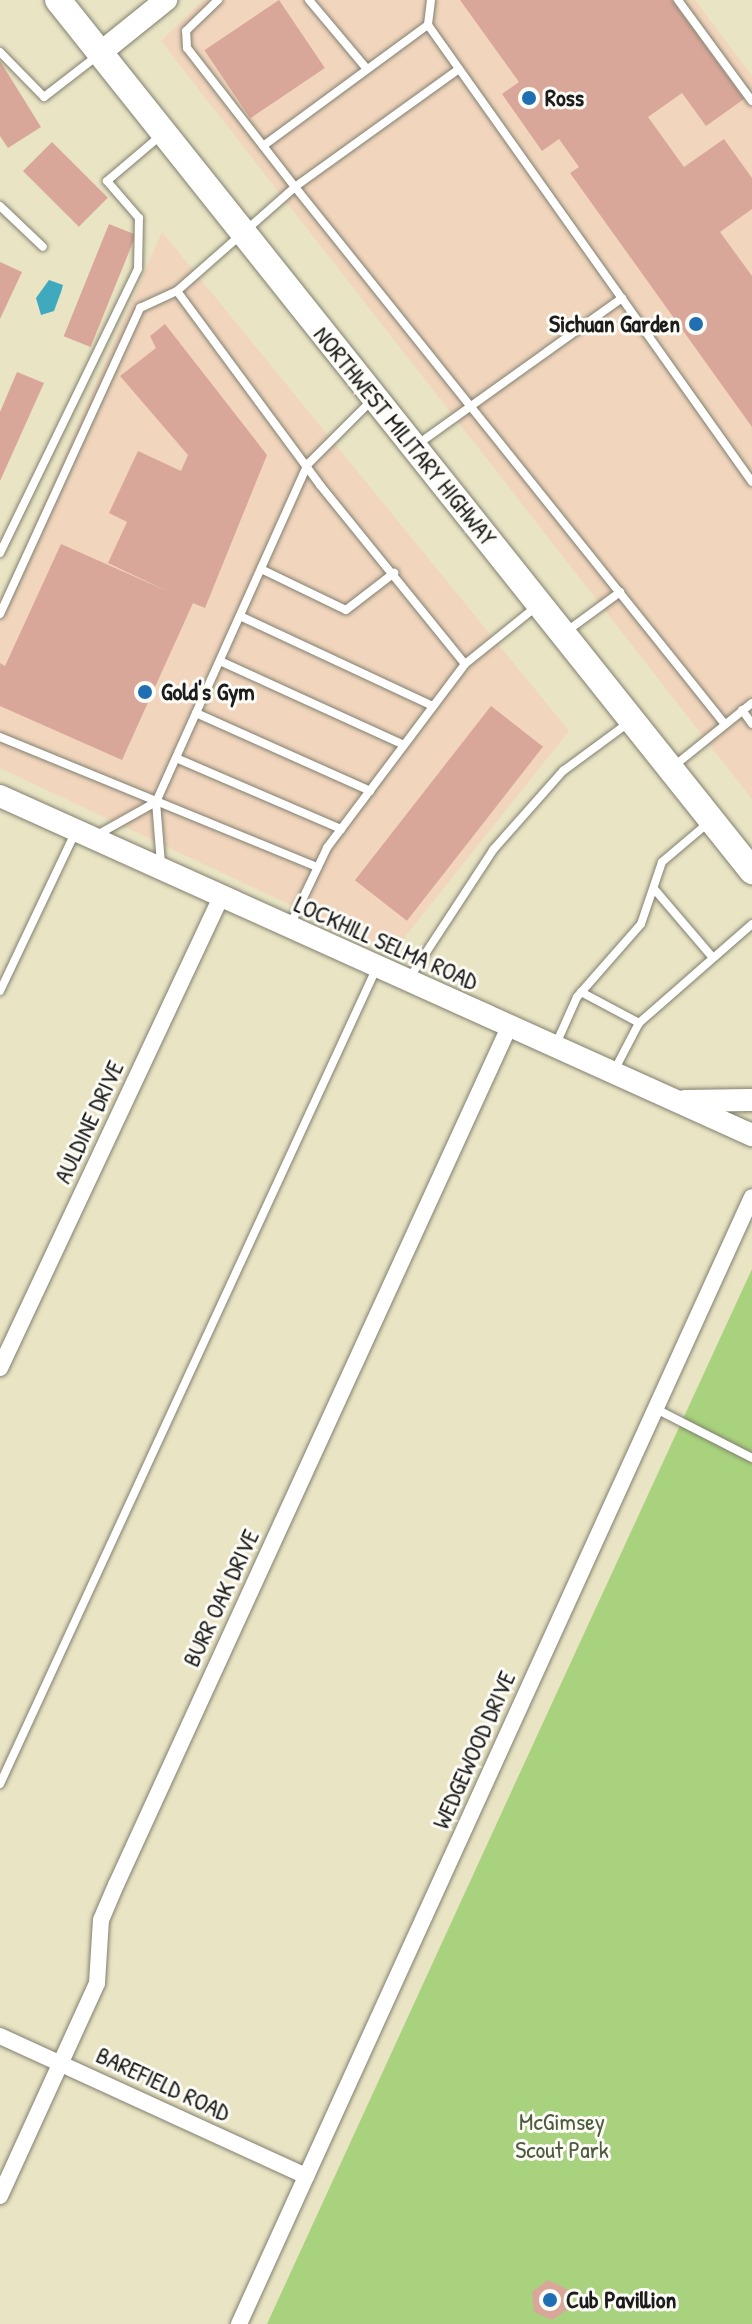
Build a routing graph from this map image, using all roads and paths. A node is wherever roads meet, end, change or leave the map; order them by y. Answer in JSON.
{"nodes":[{"id":1,"x":58,"y":0,"type":"edge"},
{"id":2,"x":166,"y":0,"type":"edge"},
{"id":3,"x":218,"y":0,"type":"edge"},
{"id":4,"x":309,"y":0,"type":"edge"},
{"id":5,"x":431,"y":0,"type":"edge"},
{"id":6,"x":678,"y":0,"type":"edge"},
{"id":7,"x":428,"y":25,"type":"junction"},
{"id":8,"x":0,"y":52,"type":"edge"},
{"id":9,"x":100,"y":53,"type":"junction"},
{"id":10,"x":367,"y":69,"type":"junction"},
{"id":11,"x":459,"y":69,"type":"junction"},
{"id":12,"x":752,"y":101,"type":"edge"},
{"id":13,"x":164,"y":133,"type":"junction"},
{"id":14,"x":263,"y":146,"type":"junction"},
{"id":15,"x":295,"y":187,"type":"junction"},
{"id":16,"x":0,"y":206,"type":"edge"},
{"id":17,"x":242,"y":231,"type":"junction"},
{"id":18,"x":43,"y":247,"type":"dead end"},
{"id":19,"x":177,"y":291,"type":"junction"},
{"id":20,"x":622,"y":298,"type":"junction"},
{"id":21,"x":374,"y":397,"type":"junction"},
{"id":22,"x":471,"y":410,"type":"junction"},
{"id":23,"x":414,"y":447,"type":"junction"},
{"id":24,"x":308,"y":464,"type":"junction"},
{"id":25,"x":752,"y":482,"type":"edge"},
{"id":26,"x":0,"y":553,"type":"edge"},
{"id":27,"x":261,"y":569,"type":"junction"},
{"id":28,"x":394,"y":573,"type":"junction"},
{"id":29,"x":620,"y":592,"type":"junction"},
{"id":30,"x":540,"y":605,"type":"junction"},
{"id":31,"x":0,"y":614,"type":"edge"},
{"id":32,"x":240,"y":616,"type":"junction"},
{"id":33,"x":563,"y":634,"type":"junction"},
{"id":34,"x":220,"y":661,"type":"junction"},
{"id":35,"x":465,"y":664,"type":"junction"},
{"id":36,"x":752,"y":703,"type":"edge"},
{"id":37,"x":433,"y":706,"type":"junction"},
{"id":38,"x":742,"y":710,"type":"junction"},
{"id":39,"x":196,"y":713,"type":"junction"},
{"id":40,"x":632,"y":720,"type":"junction"},
{"id":41,"x":724,"y":723,"type":"junction"},
{"id":42,"x":752,"y":724,"type":"edge"},
{"id":43,"x":0,"y":737,"type":"edge"},
{"id":44,"x":404,"y":745,"type":"junction"},
{"id":45,"x":176,"y":758,"type":"junction"},
{"id":46,"x":671,"y":769,"type":"junction"},
{"id":47,"x":370,"y":791,"type":"junction"},
{"id":48,"x":0,"y":796,"type":"edge"},
{"id":49,"x":156,"y":802,"type":"junction"},
{"id":50,"x":711,"y":820,"type":"junction"},
{"id":51,"x":341,"y":829,"type":"junction"},
{"id":52,"x":84,"y":834,"type":"junction"},
{"id":53,"x":317,"y":867,"type":"junction"},
{"id":54,"x":161,"y":869,"type":"junction"},
{"id":55,"x":752,"y":871,"type":"edge"},
{"id":56,"x":655,"y":890,"type":"junction"},
{"id":57,"x":221,"y":897,"type":"junction"},
{"id":58,"x":752,"y":924,"type":"edge"},
{"id":59,"x":289,"y":928,"type":"junction"},
{"id":60,"x":713,"y":958,"type":"junction"},
{"id":61,"x":376,"y":968,"type":"junction"},
{"id":62,"x":407,"y":981,"type":"junction"},
{"id":63,"x":0,"y":991,"type":"edge"},
{"id":64,"x":581,"y":992,"type":"junction"},
{"id":65,"x":639,"y":1023,"type":"junction"},
{"id":66,"x":509,"y":1027,"type":"junction"},
{"id":67,"x":555,"y":1047,"type":"junction"},
{"id":68,"x":613,"y":1073,"type":"junction"},
{"id":69,"x":752,"y":1100,"type":"edge"},
{"id":70,"x":675,"y":1101,"type":"junction"},
{"id":71,"x":752,"y":1135,"type":"edge"},
{"id":72,"x":752,"y":1197,"type":"edge"},
{"id":73,"x":0,"y":1368,"type":"edge"},
{"id":74,"x":655,"y":1409,"type":"junction"},
{"id":75,"x":752,"y":1458,"type":"edge"},
{"id":76,"x":0,"y":1784,"type":"edge"},
{"id":77,"x":0,"y":2036,"type":"edge"},
{"id":78,"x":60,"y":2063,"type":"junction"},
{"id":79,"x":306,"y":2176,"type":"junction"},
{"id":80,"x":0,"y":2196,"type":"edge"},
{"id":81,"x":239,"y":2324,"type":"edge"}],
"edges":[{"from":1,"to":9,"type":"main road","name":"NORTHWEST MILITARY HIGHWAY"},
{"from":2,"to":9,"type":"main road"},
{"from":3,"to":14,"type":"lane"},
{"from":4,"to":10,"type":"lane"},
{"from":5,"to":7,"type":"lane"},
{"from":6,"to":12,"type":"lane"},
{"from":7,"to":10,"type":"lane"},
{"from":7,"to":11,"type":"lane"},
{"from":8,"to":9,"type":"lane"},
{"from":9,"to":13,"type":"main road","name":"NORTHWEST MILITARY HIGHWAY"},
{"from":10,"to":14,"type":"lane"},
{"from":11,"to":15,"type":"lane"},
{"from":11,"to":20,"type":"lane"},
{"from":13,"to":17,"type":"main road","name":"NORTHWEST MILITARY HIGHWAY"},
{"from":13,"to":26,"type":"lane"},
{"from":14,"to":15,"type":"lane"},
{"from":15,"to":17,"type":"lane"},
{"from":15,"to":22,"type":"lane"},
{"from":16,"to":18,"type":"lane"},
{"from":17,"to":19,"type":"lane"},
{"from":17,"to":21,"type":"main road","name":"NORTHWEST MILITARY HIGHWAY"},
{"from":19,"to":24,"type":"lane"},
{"from":19,"to":31,"type":"lane"},
{"from":20,"to":22,"type":"lane"},
{"from":20,"to":25,"type":"lane"},
{"from":21,"to":23,"type":"main road","name":"NORTHWEST MILITARY HIGHWAY"},
{"from":21,"to":24,"type":"lane"},
{"from":22,"to":23,"type":"lane"},
{"from":22,"to":29,"type":"lane"},
{"from":23,"to":30,"type":"main road","name":"NORTHWEST MILITARY HIGHWAY"},
{"from":24,"to":27,"type":"lane"},
{"from":24,"to":28,"type":"lane"},
{"from":27,"to":28,"type":"lane"},
{"from":27,"to":32,"type":"lane"},
{"from":28,"to":35,"type":"lane"},
{"from":29,"to":33,"type":"lane"},
{"from":29,"to":41,"type":"lane"},
{"from":30,"to":33,"type":"main road","name":"NORTHWEST MILITARY HIGHWAY"},
{"from":30,"to":35,"type":"lane"},
{"from":32,"to":34,"type":"lane"},
{"from":32,"to":37,"type":"lane"},
{"from":33,"to":40,"type":"main road","name":"NORTHWEST MILITARY HIGHWAY"},
{"from":34,"to":39,"type":"lane"},
{"from":34,"to":44,"type":"lane"},
{"from":35,"to":37,"type":"lane"},
{"from":36,"to":38,"type":"lane"},
{"from":37,"to":44,"type":"lane"},
{"from":38,"to":41,"type":"lane"},
{"from":38,"to":42,"type":"lane"},
{"from":39,"to":45,"type":"lane"},
{"from":39,"to":47,"type":"lane"},
{"from":40,"to":46,"type":"main road","name":"NORTHWEST MILITARY HIGHWAY"},
{"from":40,"to":62,"type":"lane"},
{"from":41,"to":46,"type":"lane"},
{"from":43,"to":49,"type":"lane"},
{"from":44,"to":47,"type":"lane"},
{"from":45,"to":49,"type":"lane"},
{"from":45,"to":51,"type":"lane"},
{"from":46,"to":50,"type":"main road","name":"NORTHWEST MILITARY HIGHWAY"},
{"from":47,"to":51,"type":"lane"},
{"from":48,"to":52,"type":"main road","name":"LOCKHILL SELMA ROAD"},
{"from":49,"to":52,"type":"lane"},
{"from":49,"to":53,"type":"lane"},
{"from":49,"to":54,"type":"lane"},
{"from":50,"to":55,"type":"main road","name":"NORTHWEST MILITARY HIGHWAY"},
{"from":50,"to":56,"type":"lane"},
{"from":51,"to":53,"type":"lane"},
{"from":52,"to":54,"type":"main road","name":"LOCKHILL SELMA ROAD"},
{"from":52,"to":63,"type":"lane"},
{"from":53,"to":59,"type":"lane"},
{"from":54,"to":57,"type":"main road","name":"LOCKHILL SELMA ROAD"},
{"from":56,"to":60,"type":"lane"},
{"from":56,"to":64,"type":"lane"},
{"from":57,"to":59,"type":"main road","name":"LOCKHILL SELMA ROAD"},
{"from":57,"to":73,"type":"street","name":"AULDINE DRIVE"},
{"from":58,"to":60,"type":"lane"},
{"from":59,"to":61,"type":"main road","name":"LOCKHILL SELMA ROAD"},
{"from":60,"to":65,"type":"lane"},
{"from":61,"to":62,"type":"main road","name":"LOCKHILL SELMA ROAD"},
{"from":61,"to":76,"type":"lane"},
{"from":62,"to":66,"type":"main road","name":"LOCKHILL SELMA ROAD"},
{"from":64,"to":65,"type":"lane"},
{"from":64,"to":67,"type":"lane"},
{"from":65,"to":68,"type":"lane"},
{"from":66,"to":67,"type":"main road","name":"LOCKHILL SELMA ROAD"},
{"from":66,"to":78,"type":"street","name":"BURR OAK DRIVE"},
{"from":67,"to":68,"type":"main road","name":"LOCKHILL SELMA ROAD"},
{"from":68,"to":70,"type":"main road","name":"LOCKHILL SELMA ROAD"},
{"from":69,"to":70,"type":"main road"},
{"from":70,"to":71,"type":"main road","name":"LOCKHILL SELMA ROAD"},
{"from":72,"to":74,"type":"street","name":"WEDGEWOOD DRIVE"},
{"from":74,"to":75,"type":"lane"},
{"from":74,"to":79,"type":"street","name":"WEDGEWOOD DRIVE"},
{"from":77,"to":78,"type":"street","name":"BAREFIELD ROAD"},
{"from":78,"to":79,"type":"street","name":"BAREFIELD ROAD"},
{"from":78,"to":80,"type":"street","name":"BURR OAK DRIVE"},
{"from":79,"to":81,"type":"street","name":"WEDGEWOOD DRIVE"}]}
